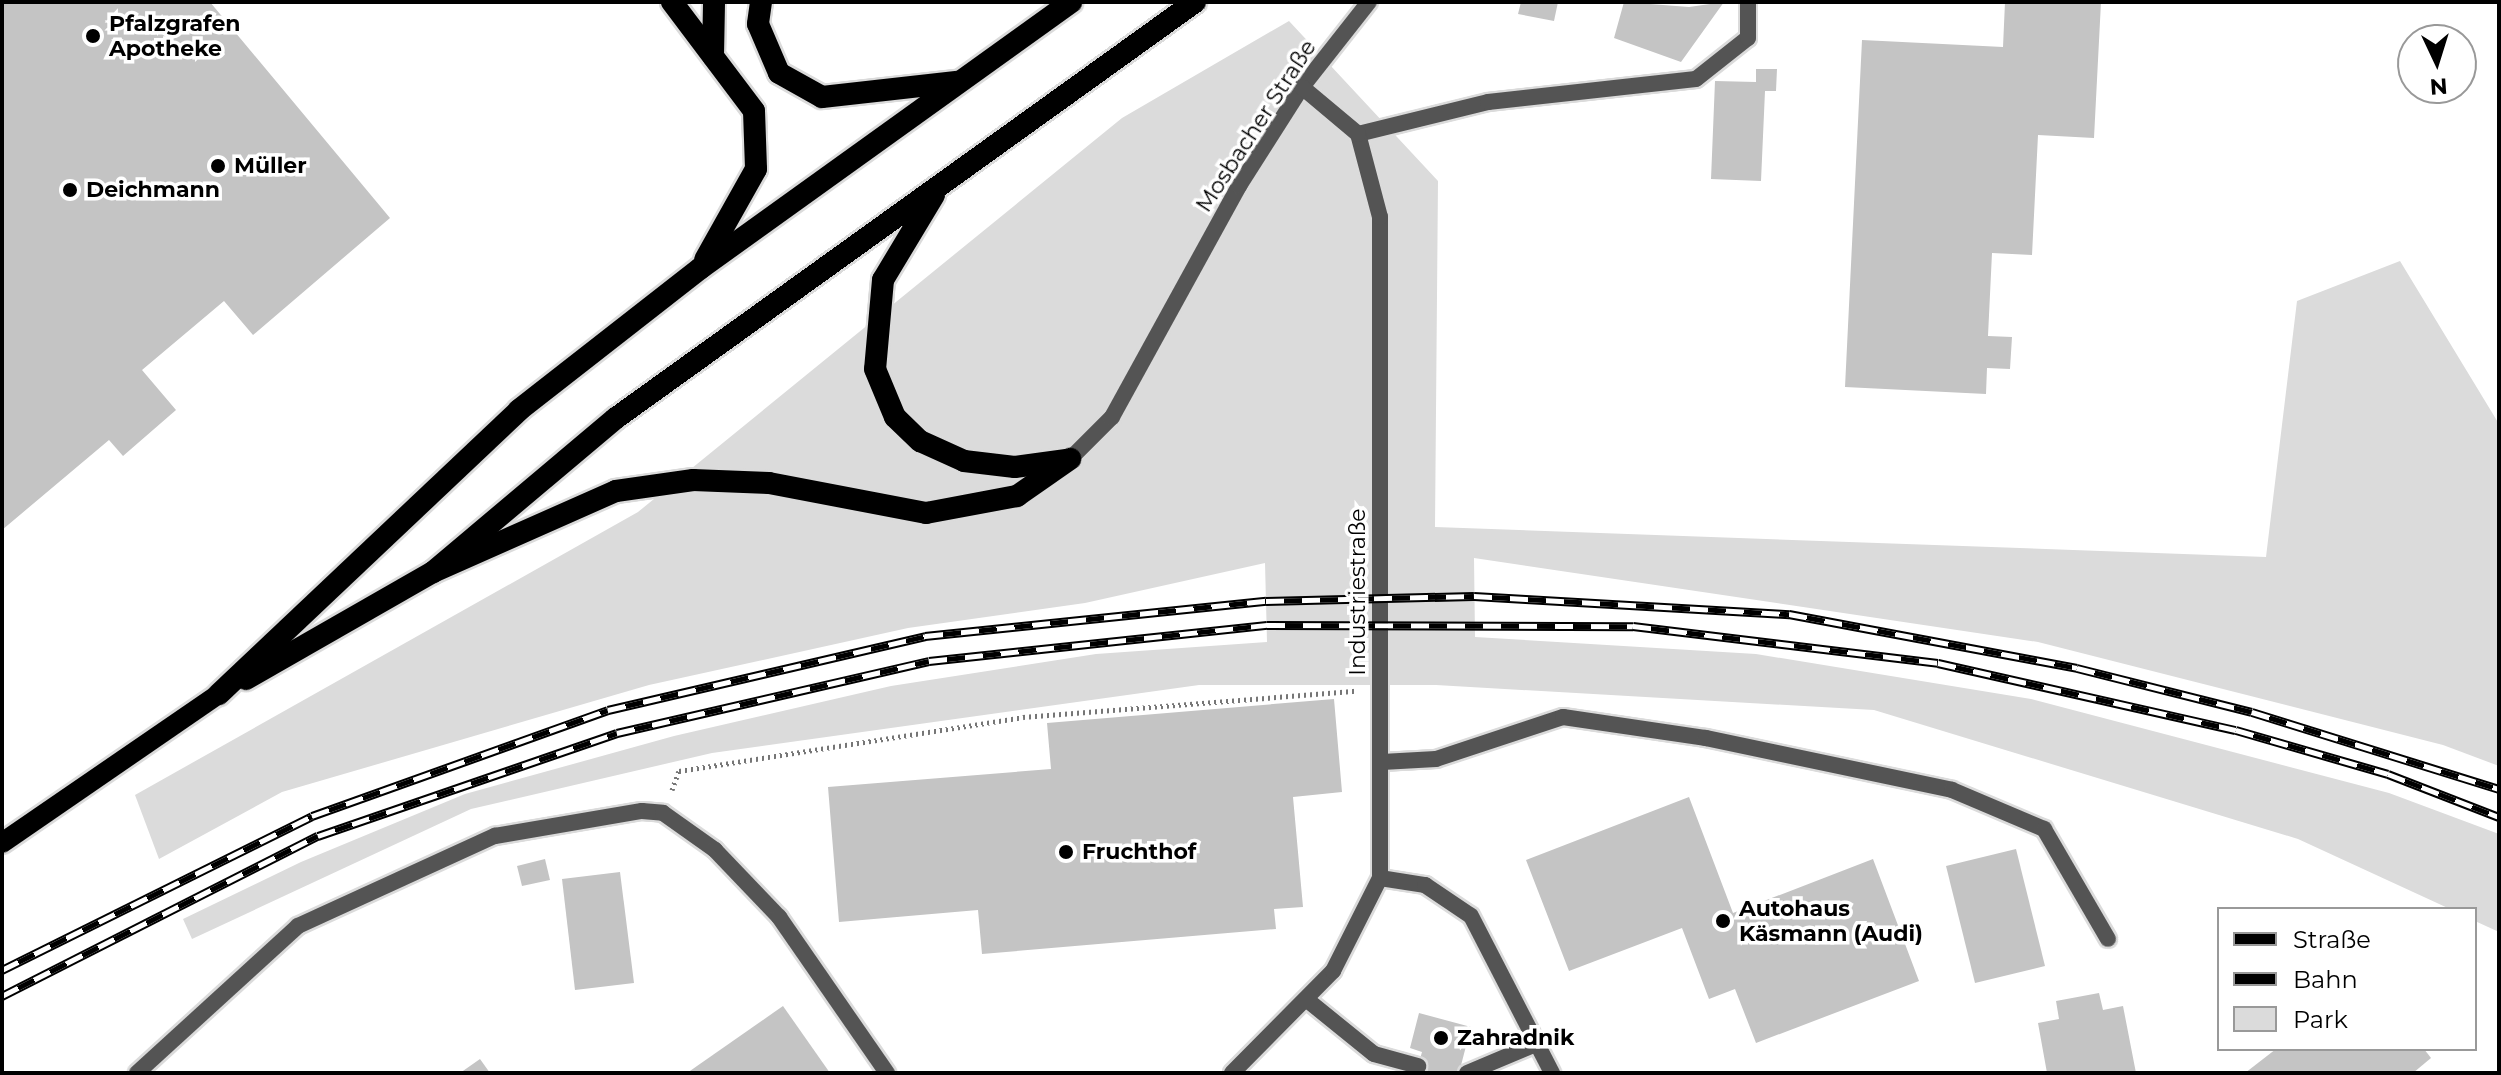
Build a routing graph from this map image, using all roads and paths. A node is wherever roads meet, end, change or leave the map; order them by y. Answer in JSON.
{"nodes":[{"id":1,"x":672,"y":2,"type":"edge"},
{"id":2,"x":714,"y":2,"type":"edge"},
{"id":3,"x":761,"y":2,"type":"edge"},
{"id":4,"x":1071,"y":2,"type":"edge"},
{"id":5,"x":1195,"y":2,"type":"edge"},
{"id":6,"x":1369,"y":2,"type":"edge"},
{"id":7,"x":1748,"y":2,"type":"edge"},
{"id":8,"x":713,"y":57,"type":"junction"},
{"id":9,"x":961,"y":81,"type":"junction"},
{"id":10,"x":1302,"y":87,"type":"junction"},
{"id":11,"x":1358,"y":134,"type":"junction"},
{"id":12,"x":938,"y":188,"type":"junction"},
{"id":13,"x":701,"y":268,"type":"junction"},
{"id":14,"x":1070,"y":459,"type":"junction"},
{"id":15,"x":433,"y":572,"type":"junction"},
{"id":16,"x":1380,"y":689,"type":"junction"},
{"id":17,"x":219,"y":694,"type":"junction"},
{"id":18,"x":1382,"y":762,"type":"junction"},
{"id":19,"x":679,"y":771,"type":"dead end"},
{"id":20,"x":2,"y":843,"type":"edge"},
{"id":21,"x":1380,"y":878,"type":"junction"},
{"id":22,"x":2108,"y":939,"type":"dead end"},
{"id":23,"x":1306,"y":999,"type":"junction"},
{"id":24,"x":1538,"y":1043,"type":"junction"},
{"id":25,"x":1418,"y":1066,"type":"dead end"},
{"id":26,"x":137,"y":1073,"type":"edge"},
{"id":27,"x":887,"y":1073,"type":"edge"},
{"id":28,"x":1232,"y":1073,"type":"edge"},
{"id":29,"x":1467,"y":1073,"type":"edge"},
{"id":30,"x":1552,"y":1073,"type":"edge"}],
"edges":[{"from":1,"to":8,"type":"highway"},
{"from":2,"to":8,"type":"highway"},
{"from":3,"to":9,"type":"highway"},
{"from":4,"to":9,"type":"highway"},
{"from":5,"to":12,"type":"highway"},
{"from":6,"to":10,"type":"street","name":"Mosbacher Straße"},
{"from":7,"to":11,"type":"street"},
{"from":8,"to":13,"type":"highway"},
{"from":9,"to":13,"type":"highway"},
{"from":10,"to":11,"type":"street"},
{"from":10,"to":14,"type":"street","name":"Mosbacher Straße"},
{"from":11,"to":16,"type":"street","name":"Industriestraße"},
{"from":12,"to":14,"type":"highway"},
{"from":12,"to":15,"type":"highway"},
{"from":13,"to":17,"type":"highway"},
{"from":14,"to":15,"type":"highway"},
{"from":15,"to":17,"type":"highway"},
{"from":16,"to":18,"type":"street","name":"Industriestraße"},
{"from":16,"to":19,"type":"path"},
{"from":17,"to":20,"type":"main road"},
{"from":18,"to":21,"type":"street","name":"Industriestraße"},
{"from":18,"to":22,"type":"street"},
{"from":21,"to":23,"type":"street","name":"Industriestraße"},
{"from":21,"to":24,"type":"street"},
{"from":23,"to":25,"type":"street"},
{"from":23,"to":28,"type":"street","name":"Industriestraße"},
{"from":24,"to":29,"type":"street"},
{"from":24,"to":30,"type":"street"},
{"from":26,"to":27,"type":"street"}]}
